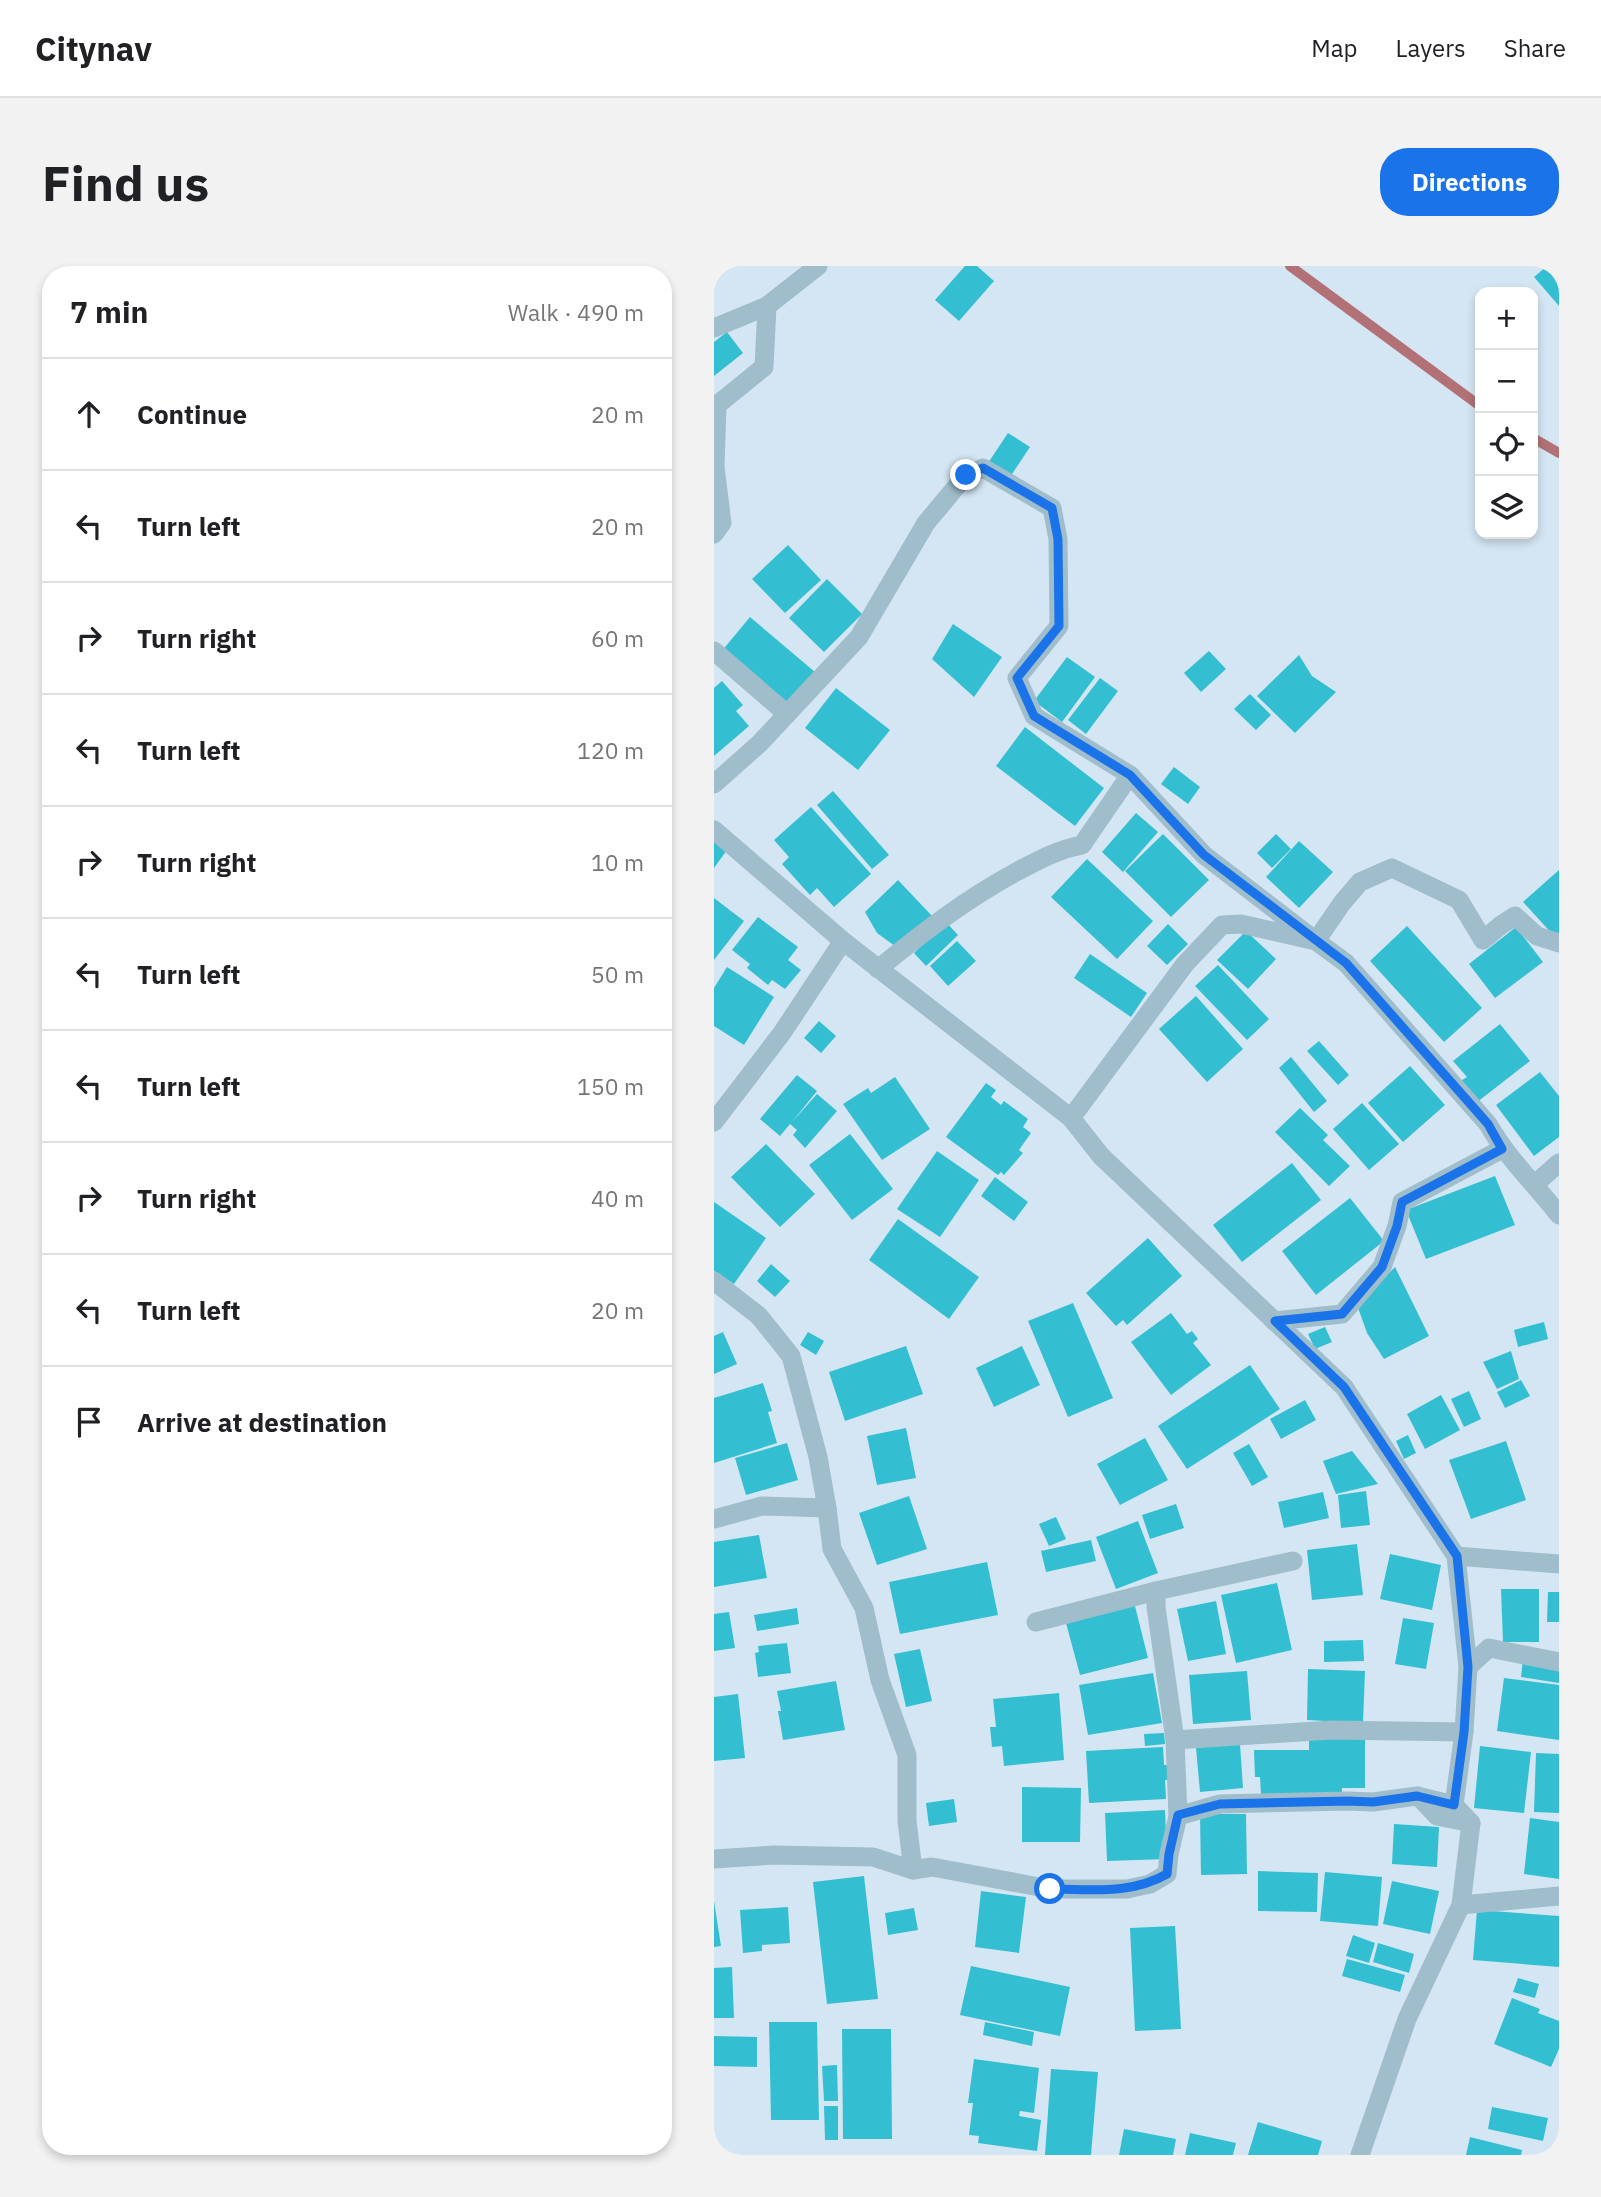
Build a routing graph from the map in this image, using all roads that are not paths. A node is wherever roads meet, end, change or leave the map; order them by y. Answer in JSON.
{"nodes":[{"id":1,"x":818,"y":266,"type":"edge"},
{"id":2,"x":767,"y":306,"type":"junction"},
{"id":3,"x":714,"y":328,"type":"edge"},
{"id":4,"x":714,"y":534,"type":"edge"},
{"id":5,"x":714,"y":651,"type":"edge"},
{"id":6,"x":787,"y":714,"type":"junction"},
{"id":7,"x":1130,"y":775,"type":"junction"},
{"id":8,"x":714,"y":784,"type":"edge"},
{"id":9,"x":714,"y":830,"type":"edge"},
{"id":10,"x":843,"y":941,"type":"junction"},
{"id":11,"x":1316,"y":941,"type":"junction"},
{"id":12,"x":1559,"y":943,"type":"edge"},
{"id":13,"x":877,"y":969,"type":"junction"},
{"id":14,"x":1071,"y":1118,"type":"junction"},
{"id":15,"x":714,"y":1122,"type":"edge"},
{"id":16,"x":1502,"y":1149,"type":"junction"},
{"id":17,"x":1559,"y":1163,"type":"edge"},
{"id":18,"x":1535,"y":1185,"type":"junction"},
{"id":19,"x":1559,"y":1215,"type":"edge"},
{"id":20,"x":714,"y":1281,"type":"edge"},
{"id":21,"x":1275,"y":1321,"type":"junction"},
{"id":22,"x":827,"y":1508,"type":"junction"},
{"id":23,"x":714,"y":1519,"type":"edge"},
{"id":24,"x":1457,"y":1556,"type":"junction"},
{"id":25,"x":1293,"y":1561,"type":"dead end"},
{"id":26,"x":1559,"y":1564,"type":"edge"},
{"id":27,"x":1156,"y":1591,"type":"junction"},
{"id":28,"x":1037,"y":1622,"type":"dead end"},
{"id":29,"x":1559,"y":1662,"type":"edge"},
{"id":30,"x":1468,"y":1667,"type":"junction"},
{"id":31,"x":1464,"y":1732,"type":"junction"},
{"id":32,"x":1174,"y":1740,"type":"junction"},
{"id":33,"x":1417,"y":1796,"type":"junction"},
{"id":34,"x":1454,"y":1805,"type":"junction"},
{"id":35,"x":1178,"y":1815,"type":"junction"},
{"id":36,"x":1471,"y":1823,"type":"junction"},
{"id":37,"x":714,"y":1859,"type":"edge"},
{"id":38,"x":913,"y":1870,"type":"junction"},
{"id":39,"x":1559,"y":1896,"type":"edge"},
{"id":40,"x":1461,"y":1905,"type":"junction"},
{"id":41,"x":1360,"y":2155,"type":"edge"}],
"edges":[{"from":1,"to":2,"type":"street"},
{"from":2,"to":3,"type":"street"},
{"from":2,"to":4,"type":"street"},
{"from":5,"to":6,"type":"street"},
{"from":6,"to":7,"type":"street"},
{"from":6,"to":8,"type":"street"},
{"from":7,"to":11,"type":"street"},
{"from":7,"to":13,"type":"street"},
{"from":9,"to":10,"type":"street"},
{"from":10,"to":13,"type":"street"},
{"from":10,"to":15,"type":"street"},
{"from":11,"to":12,"type":"street"},
{"from":11,"to":14,"type":"street"},
{"from":11,"to":16,"type":"street"},
{"from":13,"to":14,"type":"street"},
{"from":14,"to":21,"type":"street"},
{"from":16,"to":18,"type":"street"},
{"from":16,"to":21,"type":"street"},
{"from":17,"to":18,"type":"street"},
{"from":18,"to":19,"type":"street"},
{"from":20,"to":22,"type":"street"},
{"from":21,"to":24,"type":"street"},
{"from":22,"to":23,"type":"street"},
{"from":22,"to":38,"type":"street"},
{"from":24,"to":26,"type":"street"},
{"from":24,"to":30,"type":"street"},
{"from":25,"to":27,"type":"street"},
{"from":27,"to":28,"type":"street"},
{"from":27,"to":32,"type":"street"},
{"from":29,"to":30,"type":"street"},
{"from":30,"to":31,"type":"street"},
{"from":31,"to":32,"type":"street"},
{"from":31,"to":34,"type":"street"},
{"from":32,"to":35,"type":"street"},
{"from":33,"to":34,"type":"street"},
{"from":33,"to":35,"type":"street"},
{"from":33,"to":36,"type":"street"},
{"from":34,"to":36,"type":"street"},
{"from":35,"to":38,"type":"street"},
{"from":36,"to":40,"type":"street"},
{"from":37,"to":38,"type":"street"},
{"from":39,"to":40,"type":"street"},
{"from":40,"to":41,"type":"street"}]}
